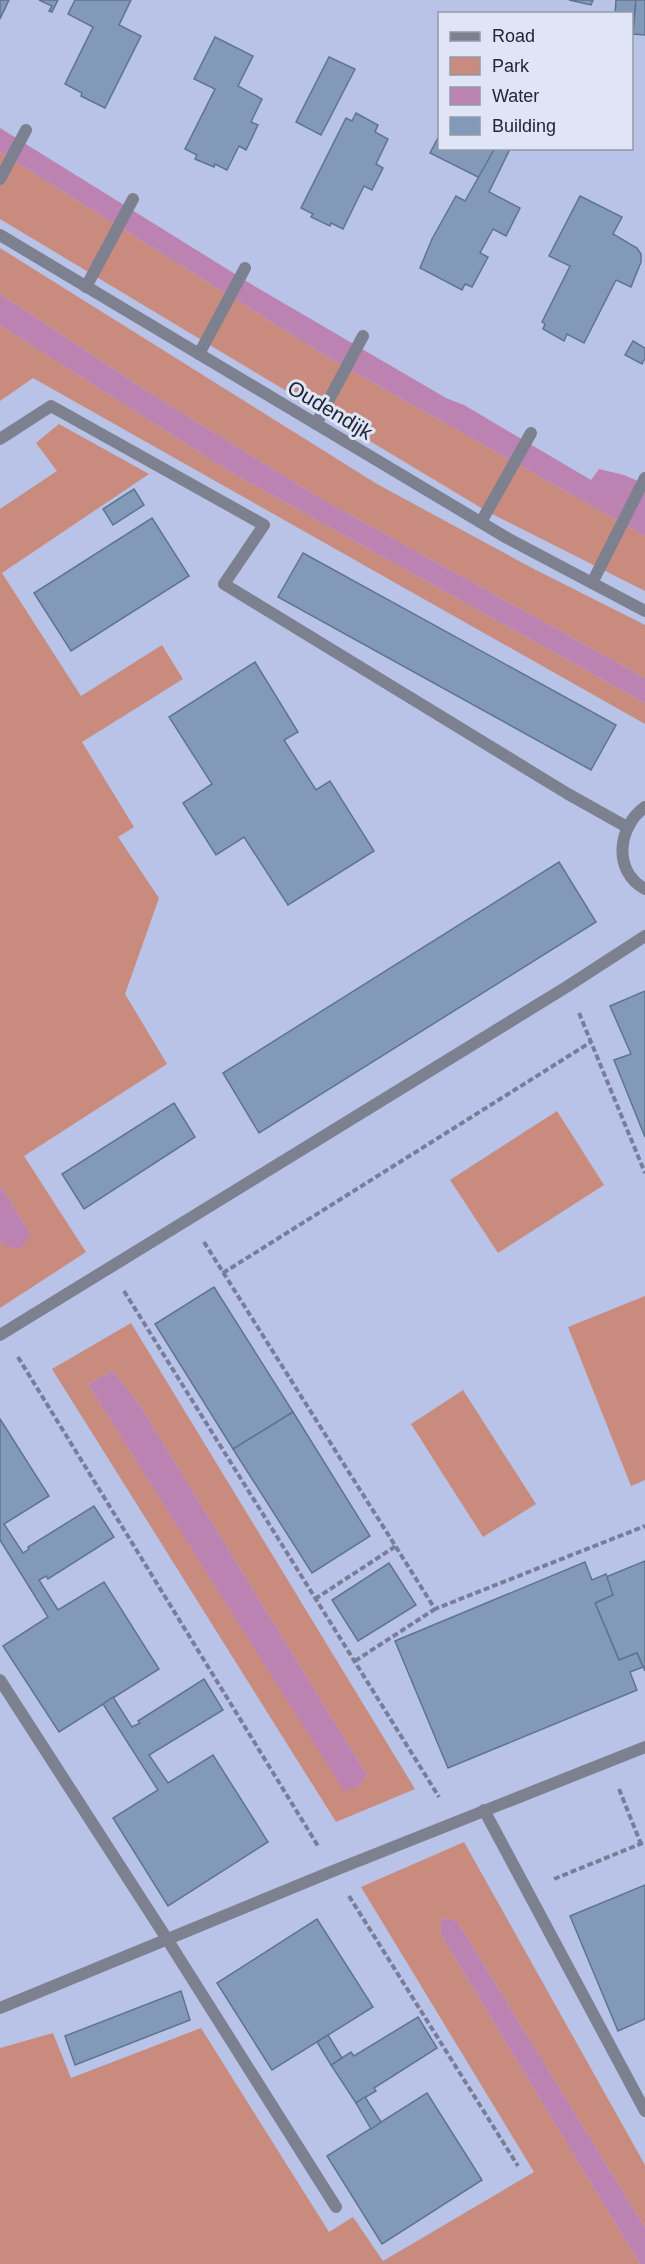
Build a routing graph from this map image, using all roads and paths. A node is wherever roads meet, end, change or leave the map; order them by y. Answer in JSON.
{"nodes":[{"id":1,"x":26,"y":130,"type":"dead end"},
{"id":2,"x":2,"y":176,"type":"edge"},
{"id":3,"x":133,"y":199,"type":"dead end"},
{"id":4,"x":0,"y":235,"type":"edge"},
{"id":5,"x":245,"y":268,"type":"dead end"},
{"id":6,"x":86,"y":287,"type":"junction"},
{"id":7,"x":363,"y":336,"type":"dead end"},
{"id":8,"x":199,"y":354,"type":"junction"},
{"id":9,"x":316,"y":424,"type":"junction"},
{"id":10,"x":531,"y":433,"type":"dead end"},
{"id":11,"x":0,"y":439,"type":"edge"},
{"id":12,"x":645,"y":478,"type":"edge"},
{"id":13,"x":481,"y":522,"type":"junction"},
{"id":14,"x":592,"y":583,"type":"junction"},
{"id":15,"x":645,"y":611,"type":"edge"},
{"id":16,"x":645,"y":807,"type":"edge"},
{"id":17,"x":627,"y":827,"type":"junction"},
{"id":18,"x":645,"y":889,"type":"edge"},
{"id":19,"x":645,"y":936,"type":"edge"},
{"id":20,"x":568,"y":986,"type":"junction"},
{"id":21,"x":591,"y":1042,"type":"junction"},
{"id":22,"x":645,"y":1173,"type":"edge"},
{"id":23,"x":189,"y":1219,"type":"junction"},
{"id":24,"x":109,"y":1268,"type":"junction"},
{"id":25,"x":223,"y":1273,"type":"junction"},
{"id":26,"x":2,"y":1334,"type":"edge"},
{"id":27,"x":645,"y":1526,"type":"edge"},
{"id":28,"x":396,"y":1546,"type":"junction"},
{"id":29,"x":315,"y":1599,"type":"junction"},
{"id":30,"x":435,"y":1609,"type":"junction"},
{"id":31,"x":355,"y":1662,"type":"junction"},
{"id":32,"x":0,"y":1680,"type":"edge"},
{"id":33,"x":645,"y":1747,"type":"edge"},
{"id":34,"x":608,"y":1762,"type":"junction"},
{"id":35,"x":484,"y":1810,"type":"junction"},
{"id":36,"x":454,"y":1822,"type":"junction"},
{"id":37,"x":643,"y":1843,"type":"edge"},
{"id":38,"x":333,"y":1871,"type":"junction"},
{"id":39,"x":527,"y":1890,"type":"junction"},
{"id":40,"x":167,"y":1939,"type":"junction"},
{"id":41,"x":0,"y":2008,"type":"edge"},
{"id":42,"x":645,"y":2111,"type":"edge"},
{"id":43,"x":518,"y":2166,"type":"dead end"},
{"id":44,"x":336,"y":2207,"type":"dead end"}],
"edges":[{"from":1,"to":2,"type":"street"},
{"from":3,"to":6,"type":"street"},
{"from":4,"to":6,"type":"street","name":"Oudendijk"},
{"from":5,"to":8,"type":"street"},
{"from":6,"to":8,"type":"street","name":"Oudendijk"},
{"from":7,"to":9,"type":"street"},
{"from":8,"to":9,"type":"street","name":"Oudendijk"},
{"from":9,"to":13,"type":"street","name":"Oudendijk"},
{"from":10,"to":13,"type":"street"},
{"from":11,"to":17,"type":"street"},
{"from":12,"to":14,"type":"street"},
{"from":13,"to":14,"type":"street","name":"Oudendijk"},
{"from":14,"to":15,"type":"street","name":"Oudendijk"},
{"from":16,"to":17,"type":"street"},
{"from":17,"to":18,"type":"street"},
{"from":19,"to":20,"type":"street"},
{"from":20,"to":21,"type":"path"},
{"from":20,"to":23,"type":"street"},
{"from":21,"to":22,"type":"path"},
{"from":21,"to":25,"type":"path"},
{"from":23,"to":24,"type":"street"},
{"from":23,"to":25,"type":"path"},
{"from":24,"to":26,"type":"street"},
{"from":24,"to":29,"type":"path"},
{"from":25,"to":28,"type":"path"},
{"from":26,"to":38,"type":"path"},
{"from":27,"to":30,"type":"path"},
{"from":28,"to":29,"type":"path"},
{"from":28,"to":30,"type":"path"},
{"from":29,"to":31,"type":"path"},
{"from":30,"to":31,"type":"path"},
{"from":31,"to":36,"type":"path"},
{"from":32,"to":40,"type":"street"},
{"from":33,"to":34,"type":"street"},
{"from":34,"to":35,"type":"street"},
{"from":34,"to":37,"type":"path"},
{"from":35,"to":36,"type":"street"},
{"from":35,"to":39,"type":"street"},
{"from":36,"to":38,"type":"street"},
{"from":37,"to":39,"type":"path"},
{"from":38,"to":40,"type":"street"},
{"from":38,"to":43,"type":"path"},
{"from":39,"to":42,"type":"street"},
{"from":40,"to":41,"type":"street"},
{"from":40,"to":44,"type":"street"}]}
